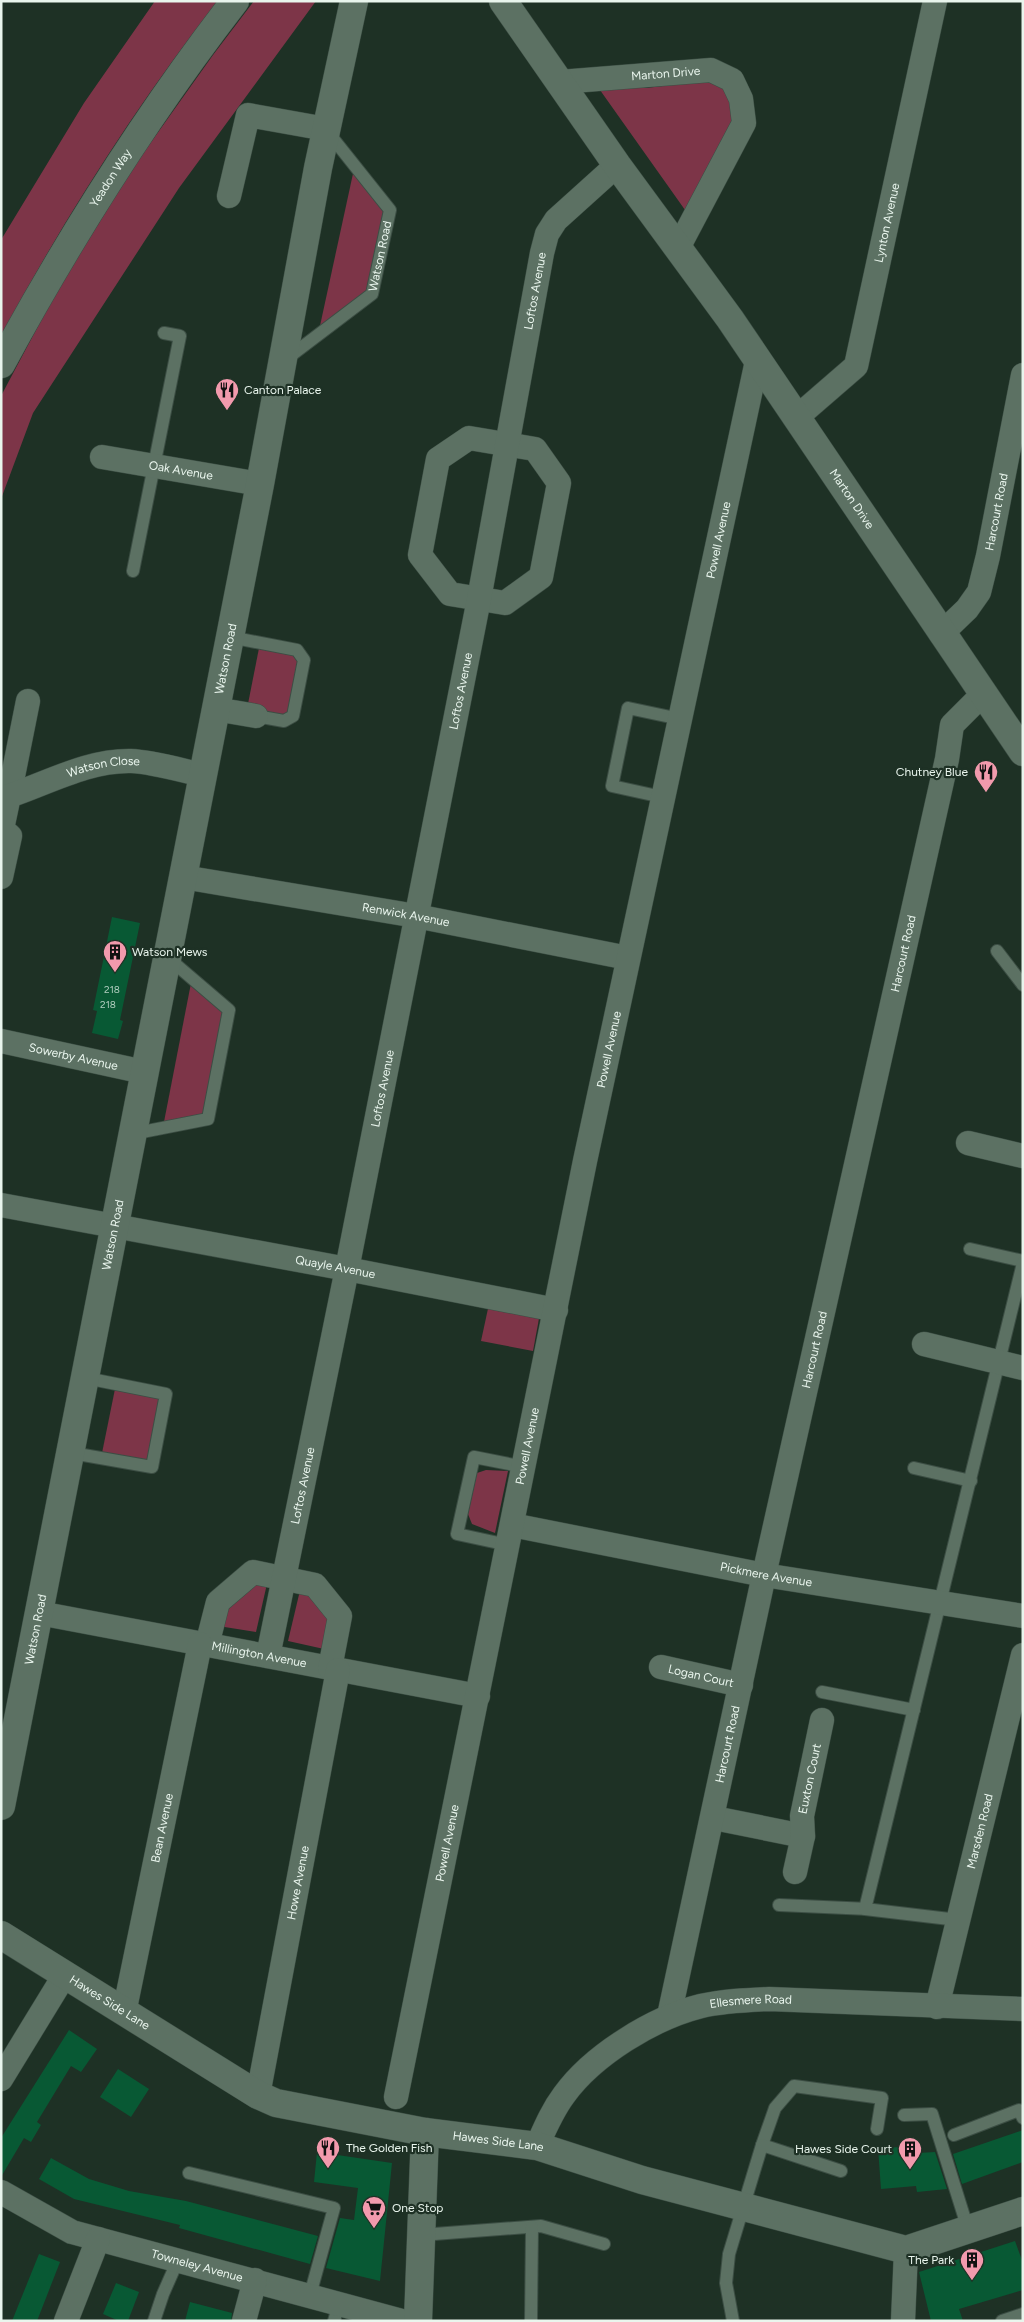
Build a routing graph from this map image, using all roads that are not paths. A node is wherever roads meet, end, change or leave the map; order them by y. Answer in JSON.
{"nodes":[{"id":1,"x":235,"y":1,"type":"edge"},
{"id":2,"x":354,"y":1,"type":"edge"},
{"id":3,"x":503,"y":1,"type":"edge"},
{"id":4,"x":935,"y":1,"type":"edge"},
{"id":5,"x":560,"y":82,"type":"junction"},
{"id":6,"x":326,"y":130,"type":"junction"},
{"id":7,"x":617,"y":165,"type":"junction"},
{"id":8,"x":230,"y":196,"type":"dead end"},
{"id":9,"x":678,"y":248,"type":"junction"},
{"id":10,"x":164,"y":333,"type":"dead end"},
{"id":11,"x":756,"y":361,"type":"junction"},
{"id":12,"x":283,"y":362,"type":"junction"},
{"id":13,"x":1,"y":364,"type":"edge"},
{"id":14,"x":1023,"y":375,"type":"edge"},
{"id":15,"x":796,"y":418,"type":"junction"},
{"id":16,"x":507,"y":444,"type":"junction"},
{"id":17,"x":102,"y":457,"type":"dead end"},
{"id":18,"x":155,"y":466,"type":"junction"},
{"id":19,"x":260,"y":484,"type":"junction"},
{"id":20,"x":134,"y":571,"type":"dead end"},
{"id":21,"x":478,"y":599,"type":"junction"},
{"id":22,"x":941,"y":634,"type":"junction"},
{"id":23,"x":230,"y":637,"type":"junction"},
{"id":24,"x":982,"y":694,"type":"junction"},
{"id":25,"x":28,"y":701,"type":"dead end"},
{"id":26,"x":215,"y":709,"type":"junction"},
{"id":27,"x":256,"y":716,"type":"joint"},
{"id":28,"x":680,"y":719,"type":"junction"},
{"id":29,"x":1023,"y":752,"type":"edge"},
{"id":30,"x":202,"y":775,"type":"junction"},
{"id":31,"x":9,"y":796,"type":"junction"},
{"id":32,"x":662,"y":797,"type":"junction"},
{"id":33,"x":2,"y":829,"type":"edge"},
{"id":34,"x":1,"y":876,"type":"edge"},
{"id":35,"x":183,"y":877,"type":"junction"},
{"id":36,"x":416,"y":916,"type":"junction"},
{"id":37,"x":998,"y":951,"type":"dead end"},
{"id":38,"x":167,"y":957,"type":"junction"},
{"id":39,"x":628,"y":958,"type":"junction"},
{"id":40,"x":1023,"y":985,"type":"edge"},
{"id":41,"x":1,"y":1041,"type":"edge"},
{"id":42,"x":144,"y":1072,"type":"junction"},
{"id":43,"x":132,"y":1134,"type":"junction"},
{"id":44,"x":968,"y":1143,"type":"dead end"},
{"id":45,"x":1023,"y":1156,"type":"edge"},
{"id":46,"x":1,"y":1205,"type":"edge"},
{"id":47,"x":114,"y":1225,"type":"junction"},
{"id":48,"x":970,"y":1249,"type":"dead end"},
{"id":49,"x":1023,"y":1262,"type":"edge"},
{"id":50,"x":347,"y":1269,"type":"junction"},
{"id":51,"x":556,"y":1310,"type":"junction"},
{"id":52,"x":924,"y":1344,"type":"dead end"},
{"id":53,"x":1000,"y":1362,"type":"junction"},
{"id":54,"x":1023,"y":1368,"type":"edge"},
{"id":55,"x":86,"y":1378,"type":"junction"},
{"id":56,"x":72,"y":1453,"type":"junction"},
{"id":57,"x":524,"y":1467,"type":"junction"},
{"id":58,"x":914,"y":1468,"type":"dead end"},
{"id":59,"x":970,"y":1481,"type":"junction"},
{"id":60,"x":510,"y":1535,"type":"junction"},
{"id":61,"x":764,"y":1575,"type":"junction"},
{"id":62,"x":285,"y":1578,"type":"junction"},
{"id":63,"x":941,"y":1603,"type":"junction"},
{"id":64,"x":39,"y":1613,"type":"junction"},
{"id":65,"x":1023,"y":1616,"type":"edge"},
{"id":66,"x":203,"y":1644,"type":"junction"},
{"id":67,"x":1023,"y":1655,"type":"edge"},
{"id":68,"x":268,"y":1656,"type":"junction"},
{"id":69,"x":661,"y":1667,"type":"dead end"},
{"id":70,"x":334,"y":1669,"type":"junction"},
{"id":71,"x":741,"y":1686,"type":"junction"},
{"id":72,"x":822,"y":1692,"type":"dead end"},
{"id":73,"x":478,"y":1696,"type":"junction"},
{"id":74,"x":914,"y":1710,"type":"junction"},
{"id":75,"x":822,"y":1720,"type":"dead end"},
{"id":76,"x":1,"y":1806,"type":"edge"},
{"id":77,"x":714,"y":1818,"type":"junction"},
{"id":78,"x":803,"y":1836,"type":"junction"},
{"id":79,"x":795,"y":1872,"type":"dead end"},
{"id":80,"x":778,"y":1905,"type":"dead end"},
{"id":81,"x":868,"y":1909,"type":"junction"},
{"id":82,"x":958,"y":1920,"type":"junction"},
{"id":83,"x":1,"y":1935,"type":"edge"},
{"id":84,"x":64,"y":1976,"type":"junction"},
{"id":85,"x":937,"y":2006,"type":"junction"},
{"id":86,"x":1023,"y":2009,"type":"edge"},
{"id":87,"x":124,"y":2013,"type":"junction"},
{"id":88,"x":670,"y":2016,"type":"junction"},
{"id":89,"x":1,"y":2079,"type":"edge"},
{"id":90,"x":258,"y":2095,"type":"junction"},
{"id":91,"x":396,"y":2097,"type":"dead end"},
{"id":92,"x":904,"y":2115,"type":"dead end"},
{"id":93,"x":1023,"y":2118,"type":"edge"},
{"id":94,"x":877,"y":2129,"type":"dead end"},
{"id":95,"x":425,"y":2132,"type":"junction"},
{"id":96,"x":954,"y":2135,"type":"dead end"},
{"id":97,"x":762,"y":2145,"type":"junction"},
{"id":98,"x":537,"y":2146,"type":"junction"},
{"id":99,"x":841,"y":2171,"type":"dead end"},
{"id":100,"x":188,"y":2174,"type":"dead end"},
{"id":101,"x":1,"y":2192,"type":"edge"},
{"id":102,"x":742,"y":2207,"type":"junction"},
{"id":103,"x":1023,"y":2211,"type":"edge"},
{"id":104,"x":532,"y":2227,"type":"junction"},
{"id":105,"x":968,"y":2230,"type":"junction"},
{"id":106,"x":421,"y":2235,"type":"junction"},
{"id":107,"x":98,"y":2240,"type":"junction"},
{"id":108,"x":604,"y":2244,"type":"dead end"},
{"id":109,"x":906,"y":2250,"type":"junction"},
{"id":110,"x":178,"y":2260,"type":"junction"},
{"id":111,"x":255,"y":2280,"type":"junction"},
{"id":112,"x":310,"y":2296,"type":"junction"},
{"id":113,"x":337,"y":2312,"type":"edge"},
{"id":114,"x":1023,"y":2314,"type":"edge"},
{"id":115,"x":66,"y":2321,"type":"edge"},
{"id":116,"x":154,"y":2321,"type":"edge"},
{"id":117,"x":244,"y":2321,"type":"edge"},
{"id":118,"x":402,"y":2321,"type":"edge"},
{"id":119,"x":418,"y":2321,"type":"edge"},
{"id":120,"x":531,"y":2321,"type":"edge"},
{"id":121,"x":733,"y":2321,"type":"edge"},
{"id":122,"x":903,"y":2321,"type":"edge"},
{"id":123,"x":1002,"y":2321,"type":"edge"}],
"edges":[{"from":1,"to":13,"type":"street","name":"Yeadon Way"},
{"from":2,"to":6,"type":"street","name":"Watson Road"},
{"from":3,"to":5,"type":"street","name":"Marton Drive"},
{"from":4,"to":15,"type":"street","name":"Lynton Avenue"},
{"from":5,"to":7,"type":"street","name":"Marton Drive"},
{"from":5,"to":9,"type":"street","name":"Marton Drive"},
{"from":6,"to":8,"type":"street"},
{"from":6,"to":12,"type":"street","name":"Watson Road"},
{"from":6,"to":12,"type":"lane","name":"Watson Road"},
{"from":7,"to":9,"type":"street","name":"Marton Drive"},
{"from":7,"to":16,"type":"street","name":"Loftos Avenue"},
{"from":9,"to":11,"type":"street","name":"Marton Drive"},
{"from":10,"to":18,"type":"lane"},
{"from":11,"to":15,"type":"street","name":"Marton Drive"},
{"from":11,"to":28,"type":"street","name":"Powell Avenue"},
{"from":12,"to":19,"type":"street","name":"Watson Road"},
{"from":14,"to":22,"type":"street","name":"Harcourt Road"},
{"from":15,"to":22,"type":"street","name":"Marton Drive"},
{"from":16,"to":21,"type":"street","name":"Loftos Avenue"},
{"from":16,"to":21,"type":"street"},
{"from":16,"to":21,"type":"street"},
{"from":17,"to":18,"type":"street","name":"Oak Avenue"},
{"from":18,"to":19,"type":"street","name":"Oak Avenue"},
{"from":18,"to":20,"type":"lane"},
{"from":19,"to":23,"type":"street","name":"Watson Road"},
{"from":21,"to":36,"type":"street","name":"Loftos Avenue"},
{"from":22,"to":24,"type":"street","name":"Marton Drive"},
{"from":23,"to":26,"type":"street","name":"Watson Road"},
{"from":23,"to":27,"type":"lane"},
{"from":24,"to":29,"type":"street","name":"Marton Drive"},
{"from":24,"to":61,"type":"street","name":"Harcourt Road"},
{"from":25,"to":31,"type":"street"},
{"from":26,"to":27,"type":"street"},
{"from":26,"to":30,"type":"street","name":"Watson Road"},
{"from":28,"to":32,"type":"street","name":"Powell Avenue"},
{"from":28,"to":32,"type":"lane"},
{"from":30,"to":31,"type":"street","name":"Watson Close"},
{"from":30,"to":35,"type":"street","name":"Watson Road"},
{"from":31,"to":33,"type":"street"},
{"from":32,"to":39,"type":"street","name":"Powell Avenue"},
{"from":33,"to":34,"type":"street"},
{"from":35,"to":36,"type":"street","name":"Renwick Avenue"},
{"from":35,"to":38,"type":"street","name":"Watson Road"},
{"from":36,"to":39,"type":"street","name":"Renwick Avenue"},
{"from":36,"to":50,"type":"street","name":"Loftos Avenue"},
{"from":37,"to":40,"type":"lane"},
{"from":38,"to":42,"type":"street","name":"Watson Road"},
{"from":38,"to":43,"type":"lane"},
{"from":39,"to":51,"type":"street","name":"Powell Avenue"},
{"from":41,"to":42,"type":"street","name":"Sowerby Avenue"},
{"from":42,"to":43,"type":"street","name":"Watson Road"},
{"from":43,"to":47,"type":"street","name":"Watson Road"},
{"from":44,"to":45,"type":"street"},
{"from":46,"to":47,"type":"street","name":"Quayle Avenue"},
{"from":47,"to":50,"type":"street","name":"Quayle Avenue"},
{"from":47,"to":55,"type":"street","name":"Watson Road"},
{"from":48,"to":49,"type":"lane"},
{"from":49,"to":53,"type":"lane"},
{"from":50,"to":51,"type":"street","name":"Quayle Avenue"},
{"from":50,"to":62,"type":"street","name":"Loftos Avenue"},
{"from":51,"to":57,"type":"street","name":"Powell Avenue"},
{"from":52,"to":53,"type":"street"},
{"from":53,"to":54,"type":"street"},
{"from":53,"to":59,"type":"lane"},
{"from":55,"to":56,"type":"street","name":"Watson Road"},
{"from":55,"to":56,"type":"lane"},
{"from":56,"to":64,"type":"street","name":"Watson Road"},
{"from":57,"to":60,"type":"street","name":"Powell Avenue"},
{"from":57,"to":60,"type":"lane"},
{"from":58,"to":59,"type":"lane"},
{"from":59,"to":63,"type":"lane"},
{"from":60,"to":61,"type":"street","name":"Pickmere Avenue"},
{"from":60,"to":73,"type":"street","name":"Powell Avenue"},
{"from":61,"to":63,"type":"street","name":"Pickmere Avenue"},
{"from":61,"to":71,"type":"street","name":"Harcourt Road"},
{"from":62,"to":66,"type":"street"},
{"from":62,"to":68,"type":"street","name":"Loftos Avenue"},
{"from":62,"to":70,"type":"street"},
{"from":63,"to":65,"type":"street","name":"Pickmere Avenue"},
{"from":63,"to":74,"type":"lane"},
{"from":64,"to":66,"type":"street","name":"Millington Avenue"},
{"from":64,"to":76,"type":"street","name":"Watson Road"},
{"from":66,"to":68,"type":"street","name":"Millington Avenue"},
{"from":66,"to":87,"type":"street","name":"Bean Avenue"},
{"from":67,"to":82,"type":"street","name":"Marsden Road"},
{"from":68,"to":70,"type":"street","name":"Millington Avenue"},
{"from":69,"to":71,"type":"street","name":"Logan Court"},
{"from":70,"to":73,"type":"street","name":"Millington Avenue"},
{"from":70,"to":90,"type":"street","name":"Howe Avenue"},
{"from":71,"to":77,"type":"street","name":"Harcourt Road"},
{"from":72,"to":74,"type":"lane"},
{"from":73,"to":91,"type":"street","name":"Powell Avenue"},
{"from":74,"to":81,"type":"lane"},
{"from":75,"to":78,"type":"street","name":"Euxton Court"},
{"from":77,"to":78,"type":"street"},
{"from":77,"to":88,"type":"street","name":"Harcourt Road"},
{"from":78,"to":79,"type":"street","name":"Euxton Court"},
{"from":80,"to":81,"type":"lane"},
{"from":81,"to":82,"type":"lane"},
{"from":82,"to":85,"type":"street","name":"Marsden Road"},
{"from":83,"to":84,"type":"street","name":"Hawes Side Lane"},
{"from":84,"to":87,"type":"street","name":"Hawes Side Lane"},
{"from":84,"to":89,"type":"street"},
{"from":85,"to":86,"type":"street","name":"Ellesmere Road"},
{"from":85,"to":88,"type":"street","name":"Ellesmere Road"},
{"from":87,"to":90,"type":"street","name":"Hawes Side Lane"},
{"from":88,"to":98,"type":"street","name":"Ellesmere Road"},
{"from":90,"to":95,"type":"street","name":"Hawes Side Lane"},
{"from":92,"to":105,"type":"lane"},
{"from":93,"to":96,"type":"lane"},
{"from":94,"to":97,"type":"lane"},
{"from":95,"to":98,"type":"street","name":"Hawes Side Lane"},
{"from":95,"to":106,"type":"street"},
{"from":97,"to":99,"type":"lane"},
{"from":97,"to":102,"type":"lane"},
{"from":98,"to":102,"type":"street","name":"Hawes Side Lane"},
{"from":100,"to":112,"type":"lane"},
{"from":101,"to":107,"type":"street","name":"Towneley Avenue"},
{"from":102,"to":109,"type":"street","name":"Hawes Side Lane"},
{"from":102,"to":121,"type":"lane"},
{"from":103,"to":105,"type":"street"},
{"from":104,"to":106,"type":"lane"},
{"from":104,"to":108,"type":"lane"},
{"from":104,"to":120,"type":"lane"},
{"from":105,"to":109,"type":"street"},
{"from":106,"to":119,"type":"street"},
{"from":107,"to":110,"type":"street","name":"Towneley Avenue"},
{"from":107,"to":115,"type":"street"},
{"from":109,"to":122,"type":"street"},
{"from":110,"to":111,"type":"street","name":"Towneley Avenue"},
{"from":110,"to":116,"type":"lane"},
{"from":111,"to":112,"type":"street","name":"Towneley Avenue"},
{"from":111,"to":117,"type":"street"},
{"from":112,"to":113,"type":"street","name":"Towneley Avenue"},
{"from":113,"to":118,"type":"street","name":"Towneley Avenue"},
{"from":114,"to":123,"type":"lane"}]}
